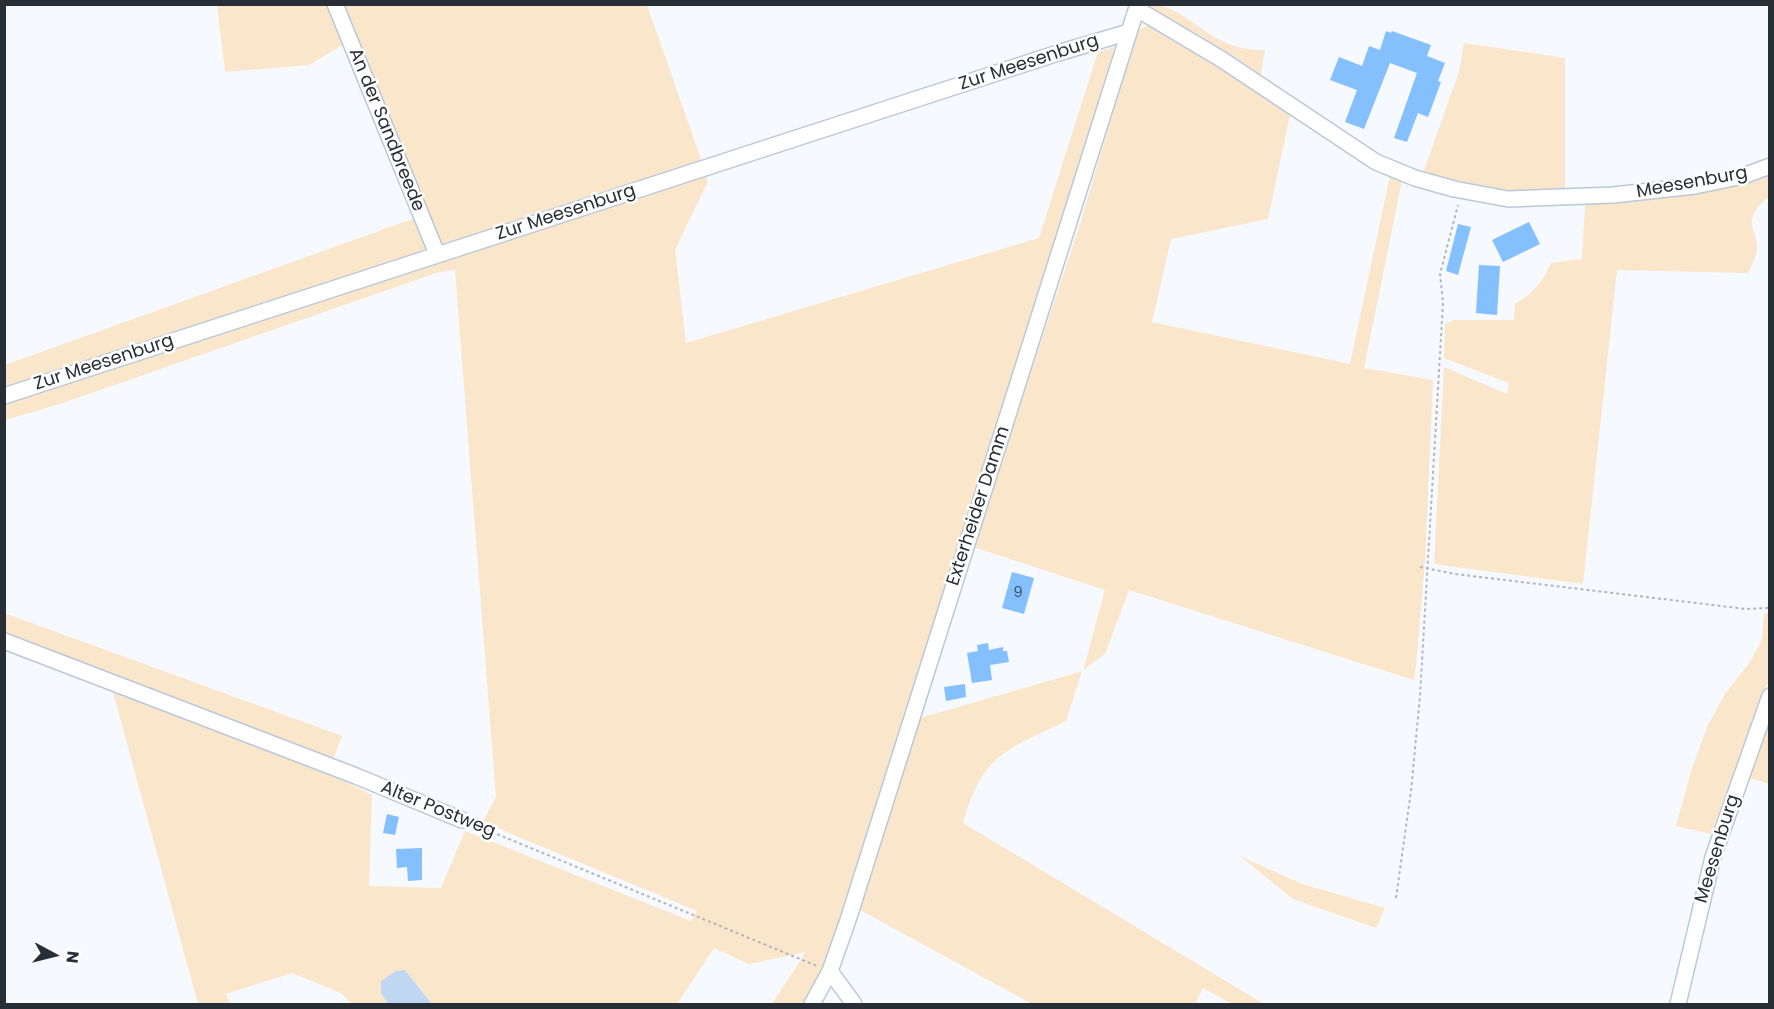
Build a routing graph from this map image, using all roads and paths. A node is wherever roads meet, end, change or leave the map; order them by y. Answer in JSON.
{"nodes":[{"id":1,"x":335,"y":4,"type":"edge"},
{"id":2,"x":1137,"y":7,"type":"edge"},
{"id":3,"x":1129,"y":32,"type":"junction"},
{"id":4,"x":1770,"y":166,"type":"edge"},
{"id":5,"x":1462,"y":191,"type":"junction"},
{"id":6,"x":437,"y":254,"type":"junction"},
{"id":7,"x":4,"y":396,"type":"edge"},
{"id":8,"x":1420,"y":567,"type":"dead end"},
{"id":9,"x":1428,"y":569,"type":"junction"},
{"id":10,"x":1770,"y":605,"type":"edge"},
{"id":11,"x":4,"y":641,"type":"edge"},
{"id":12,"x":1770,"y":696,"type":"edge"},
{"id":13,"x":462,"y":820,"type":"joint"},
{"id":14,"x":1396,"y":898,"type":"dead end"},
{"id":15,"x":830,"y":971,"type":"junction"},
{"id":16,"x":812,"y":1005,"type":"edge"},
{"id":17,"x":854,"y":1005,"type":"edge"},
{"id":18,"x":1678,"y":1005,"type":"edge"}],
"edges":[{"from":1,"to":6,"type":"street","name":"An der Sandbreede"},
{"from":2,"to":3,"type":"street","name":"Exterheider Damm"},
{"from":2,"to":5,"type":"street"},
{"from":3,"to":6,"type":"street","name":"Zur Meesenburg"},
{"from":3,"to":15,"type":"street","name":"Exterheider Damm"},
{"from":4,"to":5,"type":"street","name":"Meesenburg"},
{"from":5,"to":9,"type":"path"},
{"from":6,"to":7,"type":"street","name":"Zur Meesenburg"},
{"from":8,"to":9,"type":"path"},
{"from":9,"to":10,"type":"path"},
{"from":9,"to":14,"type":"path"},
{"from":11,"to":13,"type":"street","name":"Alter Postweg"},
{"from":12,"to":18,"type":"street","name":"Meesenburg"},
{"from":13,"to":15,"type":"path","name":"Alter Postweg"},
{"from":15,"to":16,"type":"street","name":"Exterheider Damm"},
{"from":15,"to":17,"type":"street"}]}
